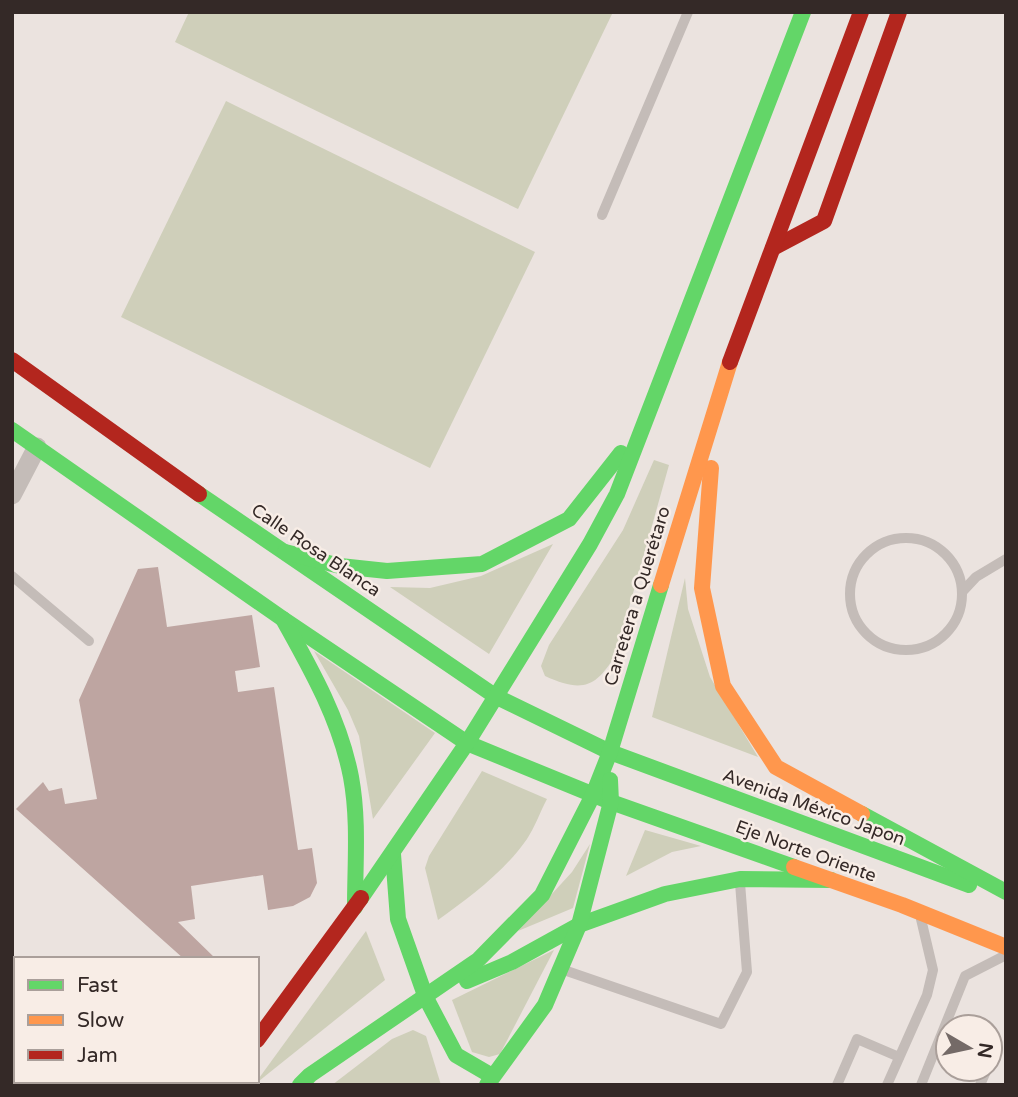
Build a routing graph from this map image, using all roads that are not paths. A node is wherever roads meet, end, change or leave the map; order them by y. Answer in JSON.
{"nodes":[{"id":1,"x":688,"y":12,"type":"edge"},
{"id":2,"x":803,"y":12,"type":"edge"},
{"id":3,"x":861,"y":12,"type":"edge"},
{"id":4,"x":899,"y":12,"type":"edge"},
{"id":5,"x":602,"y":215,"type":"dead end"},
{"id":6,"x":773,"y":248,"type":"junction"},
{"id":7,"x":12,"y":360,"type":"edge"},
{"id":8,"x":721,"y":387,"type":"junction"},
{"id":9,"x":648,"y":418,"type":"junction"},
{"id":10,"x":12,"y":430,"type":"edge"},
{"id":11,"x":37,"y":447,"type":"junction"},
{"id":12,"x":12,"y":495,"type":"edge"},
{"id":13,"x":285,"y":552,"type":"junction"},
{"id":14,"x":1006,"y":559,"type":"edge"},
{"id":15,"x":12,"y":576,"type":"edge"},
{"id":16,"x":962,"y":592,"type":"junction"},
{"id":17,"x":283,"y":619,"type":"junction"},
{"id":18,"x":89,"y":641,"type":"dead end"},
{"id":19,"x":495,"y":696,"type":"junction"},
{"id":20,"x":467,"y":743,"type":"junction"},
{"id":21,"x":610,"y":751,"type":"junction"},
{"id":22,"x":593,"y":794,"type":"junction"},
{"id":23,"x":611,"y":802,"type":"junction"},
{"id":24,"x":393,"y":854,"type":"junction"},
{"id":25,"x":740,"y":879,"type":"junction"},
{"id":26,"x":831,"y":880,"type":"junction"},
{"id":27,"x":1006,"y":892,"type":"edge"},
{"id":28,"x":1006,"y":898,"type":"edge"},
{"id":29,"x":355,"y":907,"type":"junction"},
{"id":30,"x":919,"y":912,"type":"junction"},
{"id":31,"x":579,"y":925,"type":"junction"},
{"id":32,"x":1006,"y":947,"type":"edge"},
{"id":33,"x":1006,"y":955,"type":"edge"},
{"id":34,"x":560,"y":969,"type":"junction"},
{"id":35,"x":426,"y":998,"type":"junction"},
{"id":36,"x":259,"y":1037,"type":"edge"},
{"id":37,"x":456,"y":1055,"type":"junction"},
{"id":38,"x":899,"y":1057,"type":"junction"},
{"id":39,"x":460,"y":1075,"type":"dead end"},
{"id":40,"x":490,"y":1081,"type":"edge"},
{"id":41,"x":299,"y":1085,"type":"edge"},
{"id":42,"x":836,"y":1085,"type":"edge"},
{"id":43,"x":887,"y":1085,"type":"edge"},
{"id":44,"x":921,"y":1085,"type":"edge"}],
"edges":[{"from":1,"to":5,"type":"lane"},
{"from":2,"to":9,"type":"main road"},
{"from":3,"to":6,"type":"main road","name":"Carretera a Querétaro"},
{"from":4,"to":6,"type":"main road"},
{"from":6,"to":8,"type":"main road","name":"Carretera a Querétaro"},
{"from":7,"to":13,"type":"main road","name":"Calle Rosa Blanca"},
{"from":8,"to":21,"type":"main road","name":"Carretera a Querétaro"},
{"from":8,"to":27,"type":"main road"},
{"from":9,"to":13,"type":"main road"},
{"from":9,"to":19,"type":"main road"},
{"from":10,"to":11,"type":"main road"},
{"from":11,"to":12,"type":"street"},
{"from":11,"to":17,"type":"main road"},
{"from":13,"to":19,"type":"main road","name":"Calle Rosa Blanca"},
{"from":14,"to":16,"type":"lane"},
{"from":15,"to":18,"type":"lane"},
{"from":16,"to":16,"type":"lane"},
{"from":17,"to":20,"type":"main road"},
{"from":17,"to":29,"type":"main road"},
{"from":19,"to":20,"type":"main road"},
{"from":19,"to":21,"type":"main road","name":"Calle Rosa Blanca"},
{"from":20,"to":22,"type":"main road"},
{"from":20,"to":24,"type":"main road"},
{"from":21,"to":22,"type":"main road","name":"Carretera a Querétaro"},
{"from":21,"to":23,"type":"main road"},
{"from":21,"to":28,"type":"main road","name":"Avenida México Japon"},
{"from":22,"to":23,"type":"main road","name":"Eje Norte Oriente"},
{"from":22,"to":35,"type":"main road","name":"Carretera a Querétaro"},
{"from":23,"to":26,"type":"main road","name":"Eje Norte Oriente"},
{"from":23,"to":31,"type":"main road"},
{"from":24,"to":29,"type":"main road"},
{"from":24,"to":35,"type":"main road"},
{"from":25,"to":26,"type":"main road"},
{"from":25,"to":31,"type":"main road"},
{"from":25,"to":34,"type":"lane"},
{"from":26,"to":30,"type":"main road","name":"Eje Norte Oriente"},
{"from":29,"to":36,"type":"main road"},
{"from":30,"to":32,"type":"main road","name":"Eje Norte Oriente"},
{"from":30,"to":38,"type":"lane"},
{"from":31,"to":34,"type":"main road"},
{"from":31,"to":35,"type":"main road"},
{"from":33,"to":44,"type":"lane"},
{"from":34,"to":40,"type":"main road"},
{"from":35,"to":37,"type":"main road"},
{"from":35,"to":41,"type":"main road","name":"Carretera a Querétaro"},
{"from":37,"to":39,"type":"main road"},
{"from":37,"to":40,"type":"main road"},
{"from":38,"to":42,"type":"lane"},
{"from":38,"to":43,"type":"lane"}]}
